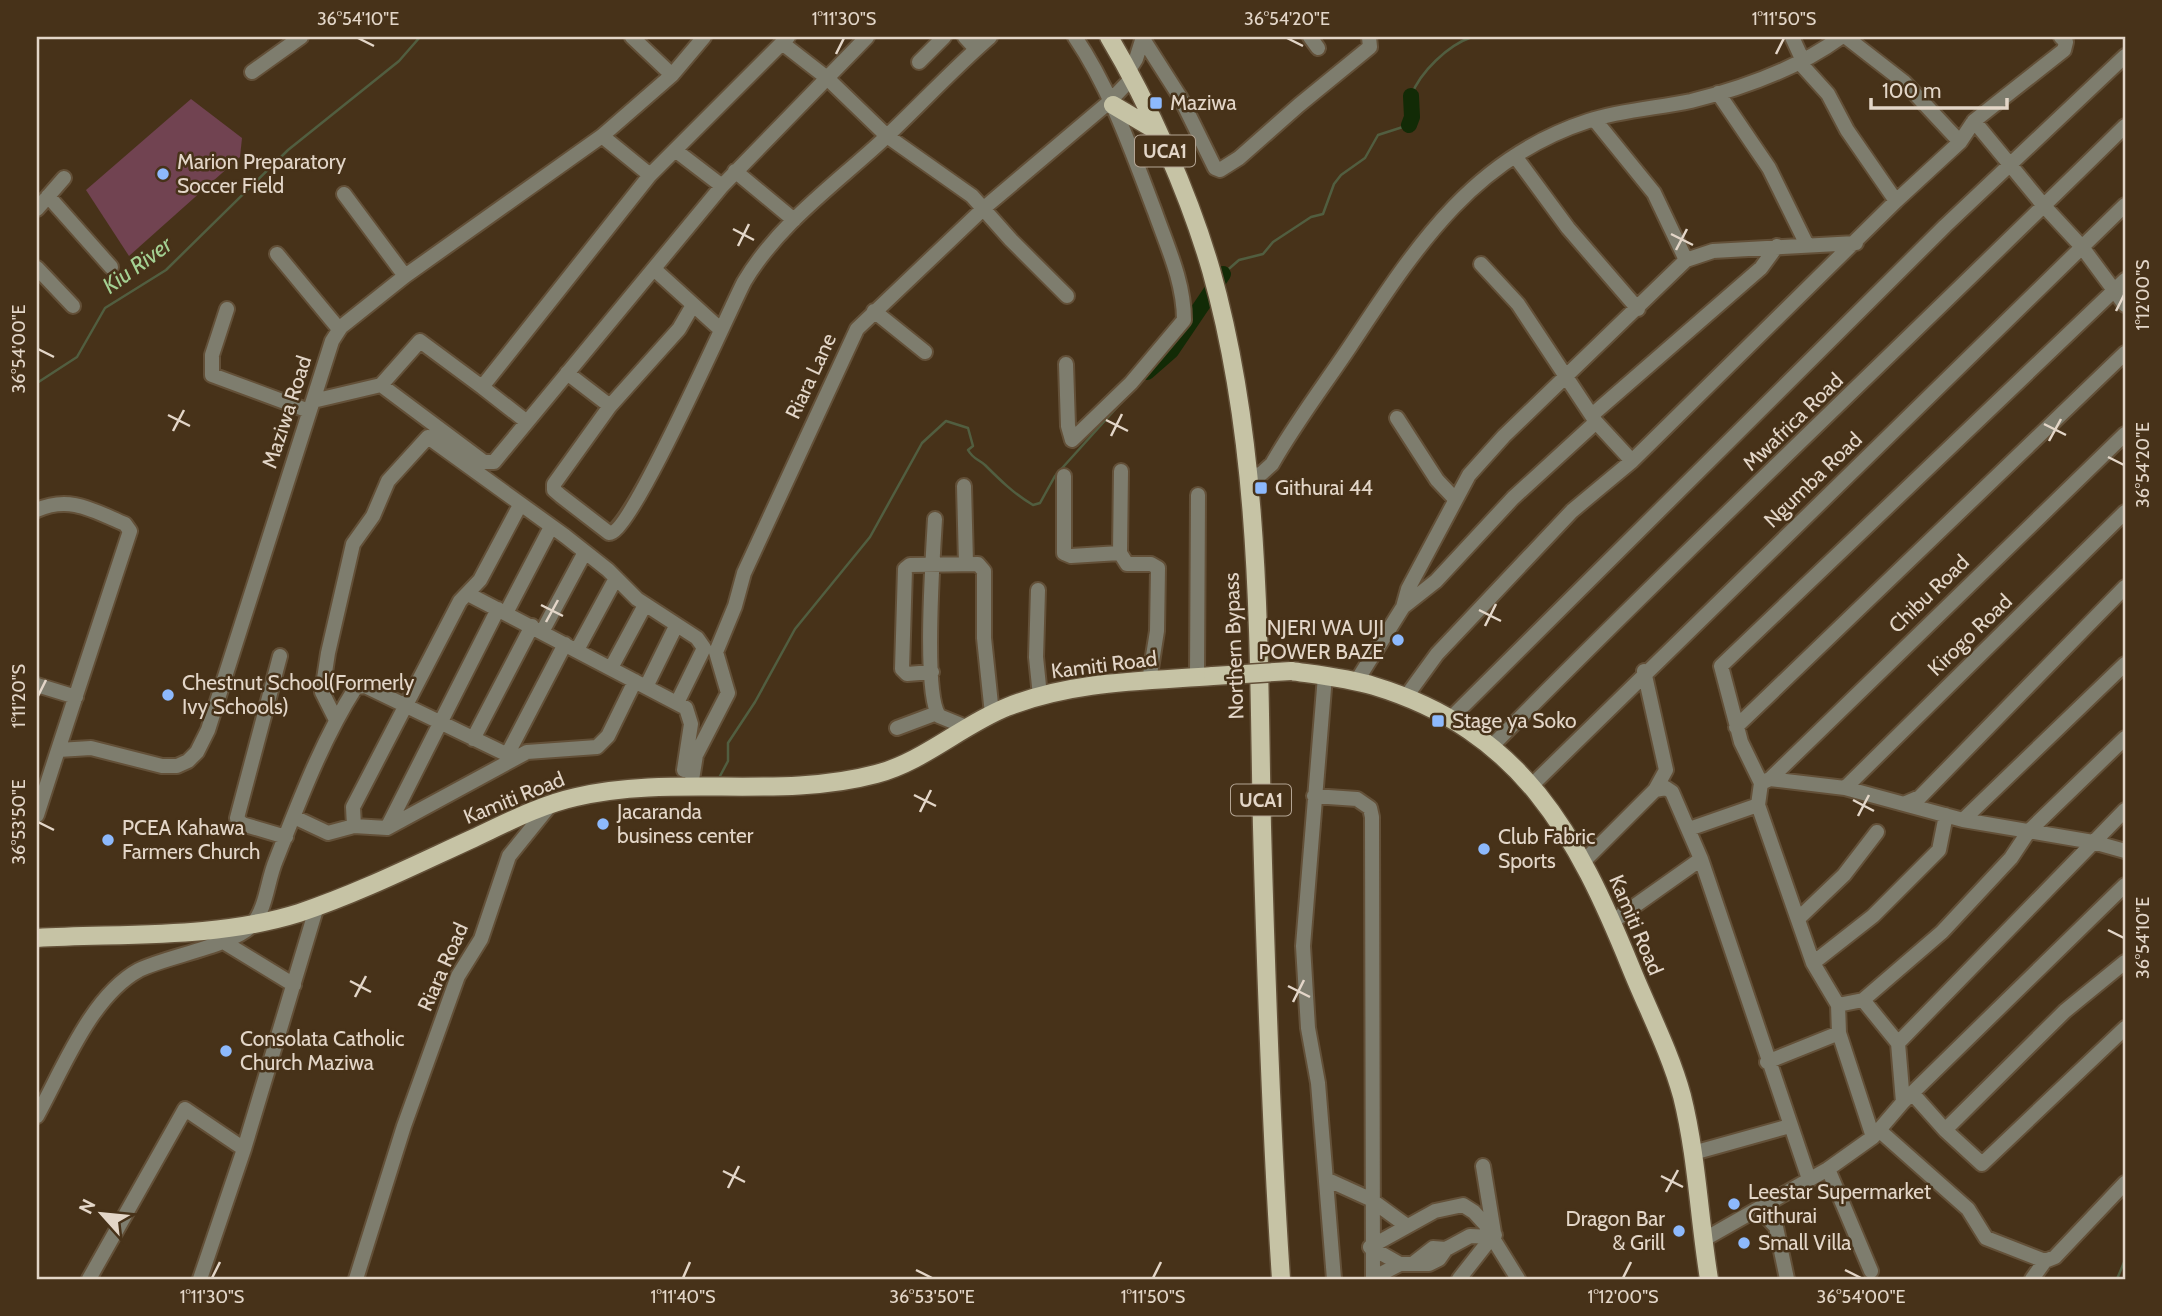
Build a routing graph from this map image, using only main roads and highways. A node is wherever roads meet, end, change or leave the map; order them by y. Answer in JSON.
{"nodes":[{"id":1,"x":1109,"y":37,"type":"edge"},
{"id":2,"x":1112,"y":102,"type":"road end"},
{"id":3,"x":1157,"y":131,"type":"junction"},
{"id":4,"x":37,"y":938,"type":"edge"},
{"id":5,"x":1281,"y":1279,"type":"edge"},
{"id":6,"x":1709,"y":1279,"type":"edge"}],
"edges":[{"from":1,"to":3,"type":"main road","name":"Northern Bypass","number":"UCA1"},
{"from":2,"to":3,"type":"main road"},
{"from":3,"to":5,"type":"main road","name":"Northern Bypass","number":"UCA1"},
{"from":4,"to":6,"type":"main road","name":"Kamiti Road","bridge":true}]}
